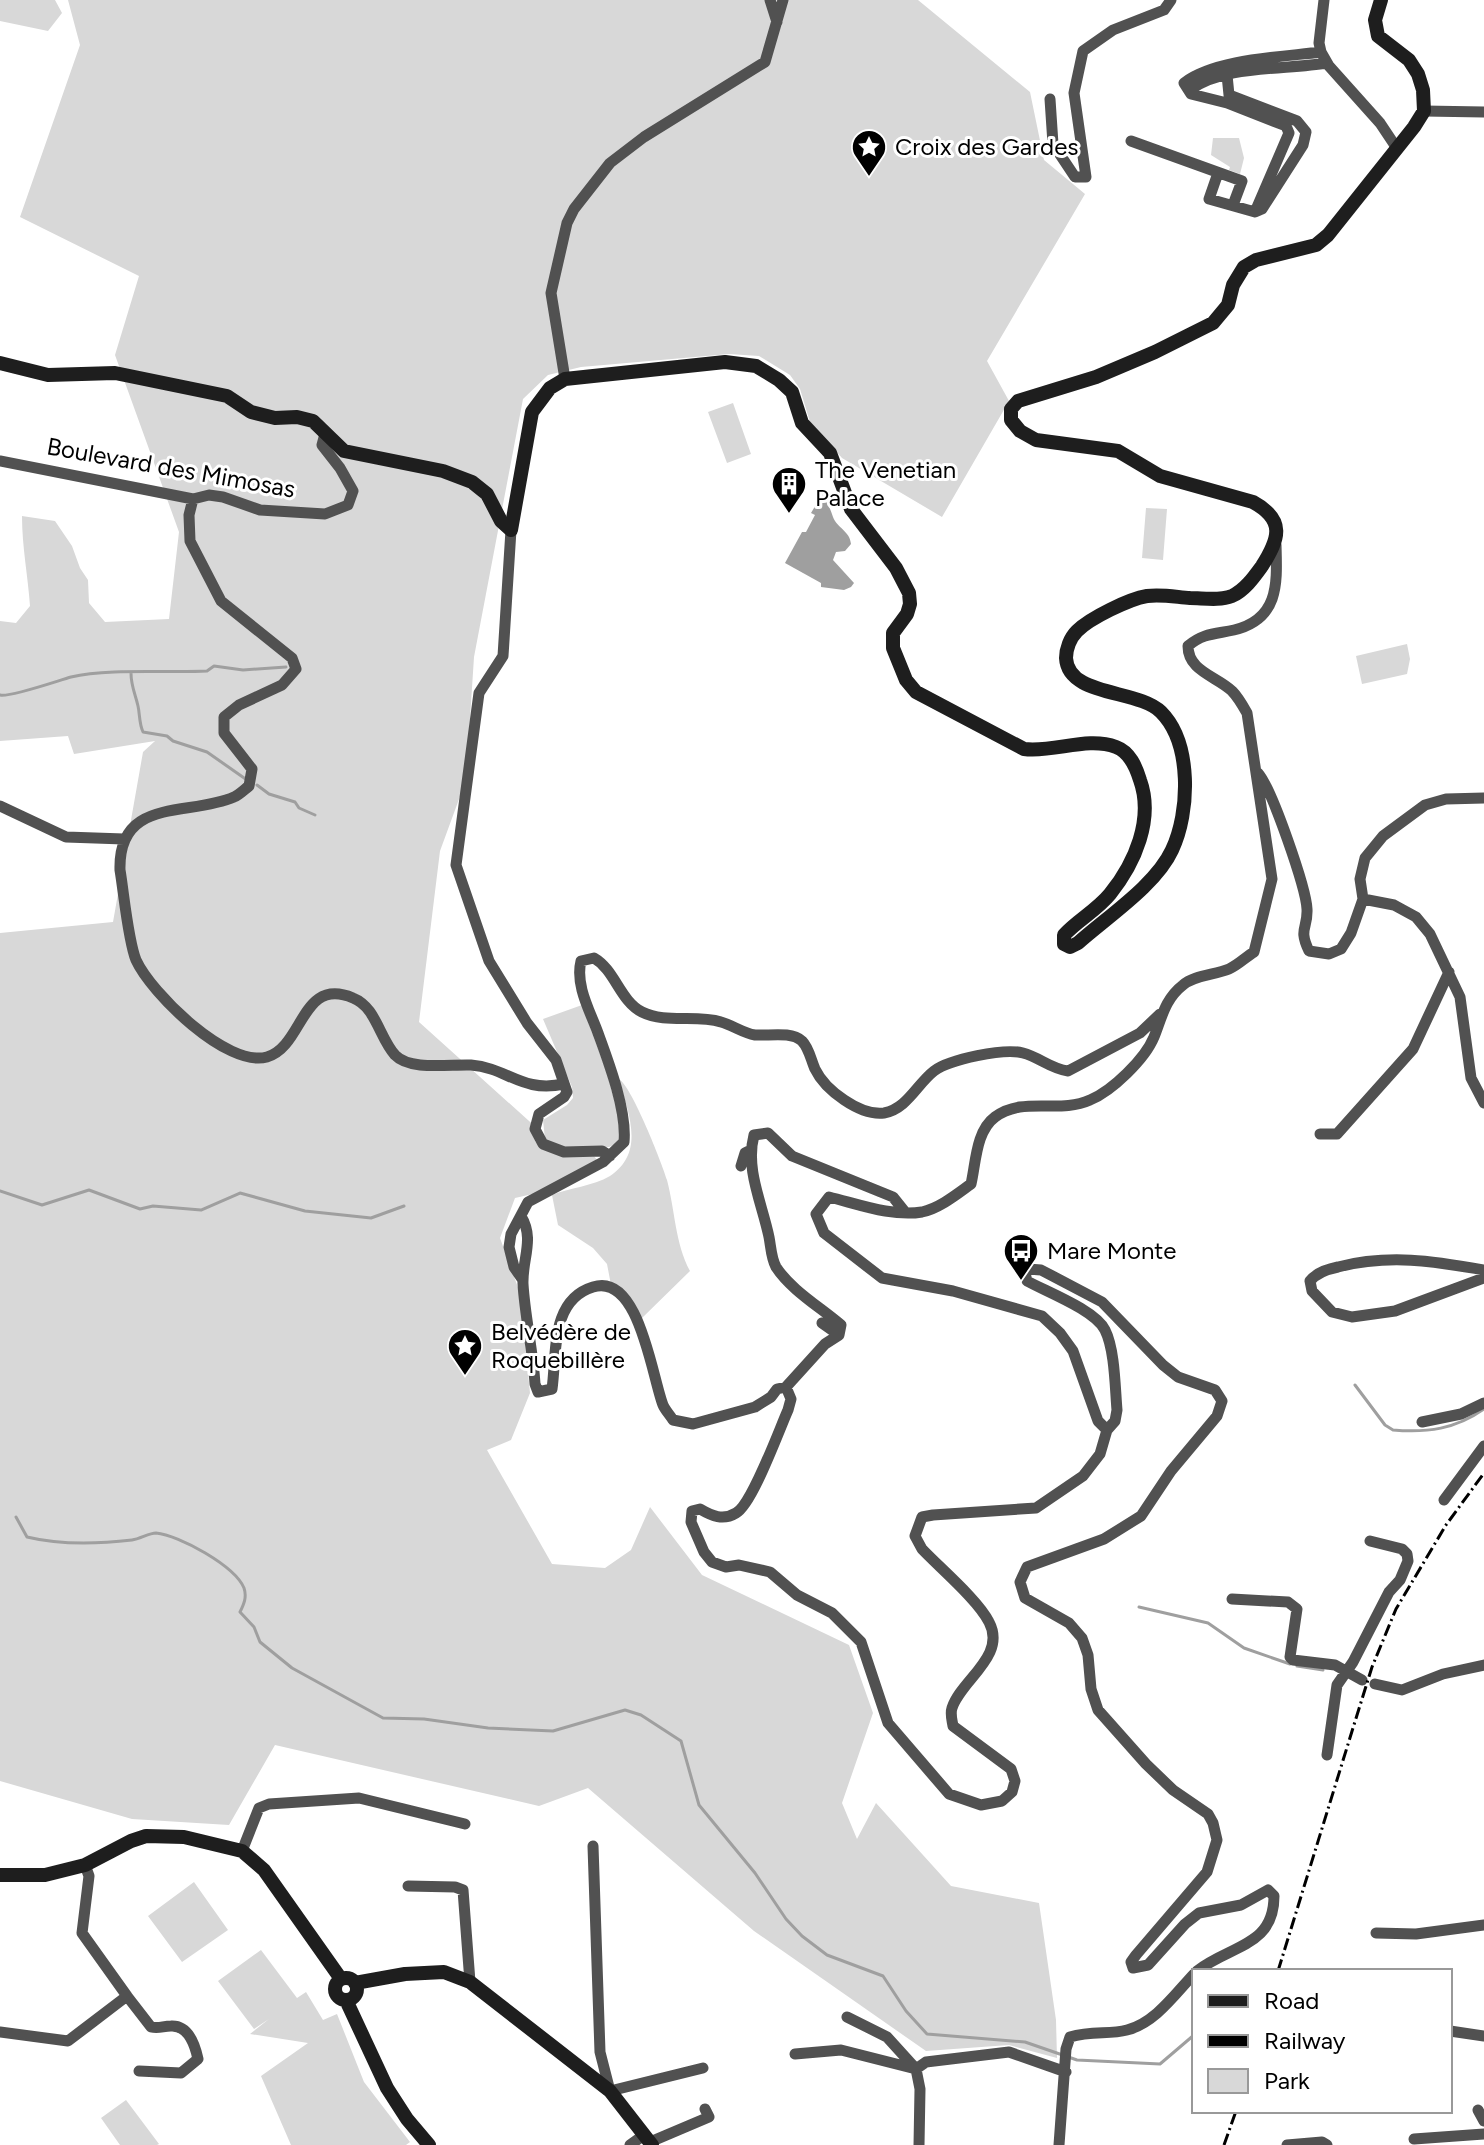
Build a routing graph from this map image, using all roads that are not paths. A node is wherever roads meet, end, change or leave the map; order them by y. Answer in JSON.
{"nodes":[{"id":1,"x":770,"y":0,"type":"edge"},
{"id":2,"x":783,"y":0,"type":"edge"},
{"id":3,"x":1171,"y":0,"type":"edge"},
{"id":4,"x":1324,"y":0,"type":"edge"},
{"id":5,"x":1381,"y":0,"type":"edge"},
{"id":6,"x":778,"y":23,"type":"junction"},
{"id":7,"x":1324,"y":58,"type":"junction"},
{"id":8,"x":1242,"y":68,"type":"junction"},
{"id":9,"x":1227,"y":75,"type":"junction"},
{"id":10,"x":1187,"y":87,"type":"junction"},
{"id":11,"x":1050,"y":99,"type":"dead end"},
{"id":12,"x":1424,"y":111,"type":"junction"},
{"id":13,"x":1484,"y":112,"type":"edge"},
{"id":14,"x":1131,"y":141,"type":"dead end"},
{"id":15,"x":1396,"y":147,"type":"junction"},
{"id":16,"x":1218,"y":173,"type":"junction"},
{"id":17,"x":1233,"y":205,"type":"junction"},
{"id":18,"x":1255,"y":212,"type":"junction"},
{"id":19,"x":0,"y":363,"type":"edge"},
{"id":20,"x":565,"y":379,"type":"junction"},
{"id":21,"x":325,"y":434,"type":"junction"},
{"id":22,"x":0,"y":461,"type":"edge"},
{"id":23,"x":193,"y":499,"type":"junction"},
{"id":24,"x":511,"y":530,"type":"junction"},
{"id":25,"x":1276,"y":545,"type":"junction"},
{"id":26,"x":1257,"y":771,"type":"junction"},
{"id":27,"x":1484,"y":798,"type":"edge"},
{"id":28,"x":0,"y":806,"type":"edge"},
{"id":29,"x":124,"y":839,"type":"junction"},
{"id":30,"x":1363,"y":899,"type":"junction"},
{"id":31,"x":1449,"y":972,"type":"junction"},
{"id":32,"x":1161,"y":1013,"type":"junction"},
{"id":33,"x":564,"y":1084,"type":"junction"},
{"id":34,"x":1484,"y":1103,"type":"edge"},
{"id":35,"x":1320,"y":1134,"type":"dead end"},
{"id":36,"x":749,"y":1151,"type":"junction"},
{"id":37,"x":610,"y":1156,"type":"junction"},
{"id":38,"x":741,"y":1166,"type":"dead end"},
{"id":39,"x":905,"y":1212,"type":"junction"},
{"id":40,"x":521,"y":1216,"type":"junction"},
{"id":41,"x":1484,"y":1270,"type":"edge"},
{"id":42,"x":1484,"y":1278,"type":"edge"},
{"id":43,"x":523,"y":1280,"type":"junction"},
{"id":44,"x":822,"y":1333,"type":"junction"},
{"id":45,"x":839,"y":1335,"type":"junction"},
{"id":46,"x":786,"y":1387,"type":"junction"},
{"id":47,"x":1484,"y":1403,"type":"edge"},
{"id":48,"x":1422,"y":1422,"type":"dead end"},
{"id":49,"x":1107,"y":1430,"type":"junction"},
{"id":50,"x":1484,"y":1446,"type":"edge"},
{"id":51,"x":1444,"y":1500,"type":"dead end"},
{"id":52,"x":1370,"y":1541,"type":"dead end"},
{"id":53,"x":1232,"y":1599,"type":"dead end"},
{"id":54,"x":1484,"y":1665,"type":"edge"},
{"id":55,"x":1346,"y":1673,"type":"junction"},
{"id":56,"x":1362,"y":1680,"type":"dead end"},
{"id":57,"x":1375,"y":1684,"type":"dead end"},
{"id":58,"x":1327,"y":1755,"type":"dead end"},
{"id":59,"x":465,"y":1824,"type":"dead end"},
{"id":60,"x":593,"y":1846,"type":"dead end"},
{"id":61,"x":242,"y":1851,"type":"junction"},
{"id":62,"x":85,"y":1865,"type":"junction"},
{"id":63,"x":0,"y":1875,"type":"edge"},
{"id":64,"x":408,"y":1886,"type":"dead end"},
{"id":65,"x":1484,"y":1925,"type":"edge"},
{"id":66,"x":1376,"y":1933,"type":"dead end"},
{"id":67,"x":1200,"y":1969,"type":"edge"},
{"id":68,"x":1192,"y":1975,"type":"edge"},
{"id":69,"x":348,"y":1981,"type":"junction"},
{"id":70,"x":470,"y":1982,"type":"junction"},
{"id":71,"x":127,"y":1996,"type":"junction"},
{"id":72,"x":847,"y":2017,"type":"dead end"},
{"id":73,"x":1452,"y":2031,"type":"edge"},
{"id":74,"x":0,"y":2032,"type":"edge"},
{"id":75,"x":1484,"y":2036,"type":"edge"},
{"id":76,"x":795,"y":2054,"type":"dead end"},
{"id":77,"x":1066,"y":2061,"type":"junction"},
{"id":78,"x":703,"y":2068,"type":"dead end"},
{"id":79,"x":916,"y":2069,"type":"junction"},
{"id":80,"x":139,"y":2071,"type":"dead end"},
{"id":81,"x":610,"y":2091,"type":"junction"},
{"id":82,"x":705,"y":2109,"type":"dead end"},
{"id":83,"x":1484,"y":2134,"type":"edge"},
{"id":84,"x":1414,"y":2139,"type":"dead end"},
{"id":85,"x":649,"y":2141,"type":"edge"},
{"id":86,"x":429,"y":2145,"type":"edge"},
{"id":87,"x":630,"y":2145,"type":"edge"},
{"id":88,"x":919,"y":2145,"type":"edge"},
{"id":89,"x":1059,"y":2145,"type":"edge"},
{"id":90,"x":1287,"y":2145,"type":"edge"},
{"id":91,"x":1327,"y":2145,"type":"edge"}],
"edges":[{"from":1,"to":6,"type":"street"},
{"from":2,"to":6,"type":"street"},
{"from":3,"to":11,"type":"street"},
{"from":4,"to":7,"type":"street"},
{"from":5,"to":12,"type":"street"},
{"from":6,"to":20,"type":"street"},
{"from":7,"to":8,"type":"street"},
{"from":7,"to":15,"type":"street"},
{"from":8,"to":9,"type":"street"},
{"from":8,"to":10,"type":"street"},
{"from":9,"to":10,"type":"street"},
{"from":9,"to":18,"type":"street"},
{"from":10,"to":18,"type":"street"},
{"from":12,"to":13,"type":"street"},
{"from":12,"to":15,"type":"street"},
{"from":14,"to":16,"type":"street"},
{"from":15,"to":25,"type":"street"},
{"from":16,"to":17,"type":"street"},
{"from":16,"to":17,"type":"street"},
{"from":17,"to":18,"type":"street"},
{"from":19,"to":21,"type":"street"},
{"from":20,"to":24,"type":"street"},
{"from":20,"to":25,"type":"street"},
{"from":21,"to":23,"type":"street","name":"Boulevard des Mimosas"},
{"from":21,"to":24,"type":"street"},
{"from":22,"to":23,"type":"street","name":"Boulevard des Mimosas"},
{"from":23,"to":29,"type":"street"},
{"from":24,"to":33,"type":"street"},
{"from":25,"to":26,"type":"street"},
{"from":26,"to":30,"type":"street"},
{"from":26,"to":32,"type":"street"},
{"from":27,"to":30,"type":"street"},
{"from":28,"to":29,"type":"street"},
{"from":29,"to":33,"type":"street"},
{"from":30,"to":31,"type":"street"},
{"from":31,"to":34,"type":"street"},
{"from":31,"to":35,"type":"street"},
{"from":32,"to":37,"type":"street"},
{"from":32,"to":39,"type":"street"},
{"from":33,"to":37,"type":"street"},
{"from":36,"to":38,"type":"street"},
{"from":36,"to":39,"type":"street"},
{"from":36,"to":45,"type":"street"},
{"from":37,"to":40,"type":"street"},
{"from":39,"to":49,"type":"street"},
{"from":40,"to":43,"type":"street"},
{"from":40,"to":43,"type":"street"},
{"from":41,"to":42,"type":"street"},
{"from":43,"to":46,"type":"street"},
{"from":44,"to":45,"type":"street"},
{"from":44,"to":45,"type":"street"},
{"from":44,"to":46,"type":"street"},
{"from":46,"to":49,"type":"street"},
{"from":47,"to":48,"type":"street"},
{"from":49,"to":67,"type":"street"},
{"from":50,"to":51,"type":"street"},
{"from":52,"to":55,"type":"street"},
{"from":53,"to":55,"type":"street"},
{"from":54,"to":57,"type":"street"},
{"from":55,"to":56,"type":"street"},
{"from":55,"to":58,"type":"street"},
{"from":59,"to":61,"type":"street"},
{"from":60,"to":81,"type":"street"},
{"from":61,"to":62,"type":"street"},
{"from":61,"to":69,"type":"street"},
{"from":62,"to":63,"type":"street"},
{"from":62,"to":71,"type":"street"},
{"from":64,"to":70,"type":"street"},
{"from":65,"to":66,"type":"street"},
{"from":68,"to":77,"type":"street"},
{"from":69,"to":70,"type":"street"},
{"from":69,"to":86,"type":"street"},
{"from":70,"to":81,"type":"street"},
{"from":71,"to":74,"type":"street"},
{"from":71,"to":80,"type":"street"},
{"from":72,"to":79,"type":"street"},
{"from":73,"to":75,"type":"street"},
{"from":76,"to":79,"type":"street"},
{"from":77,"to":79,"type":"street"},
{"from":77,"to":89,"type":"street"},
{"from":78,"to":81,"type":"street"},
{"from":79,"to":88,"type":"street"},
{"from":81,"to":85,"type":"street"},
{"from":82,"to":85,"type":"street"},
{"from":83,"to":84,"type":"street"},
{"from":85,"to":87,"type":"street"},
{"from":90,"to":91,"type":"street"}]}
